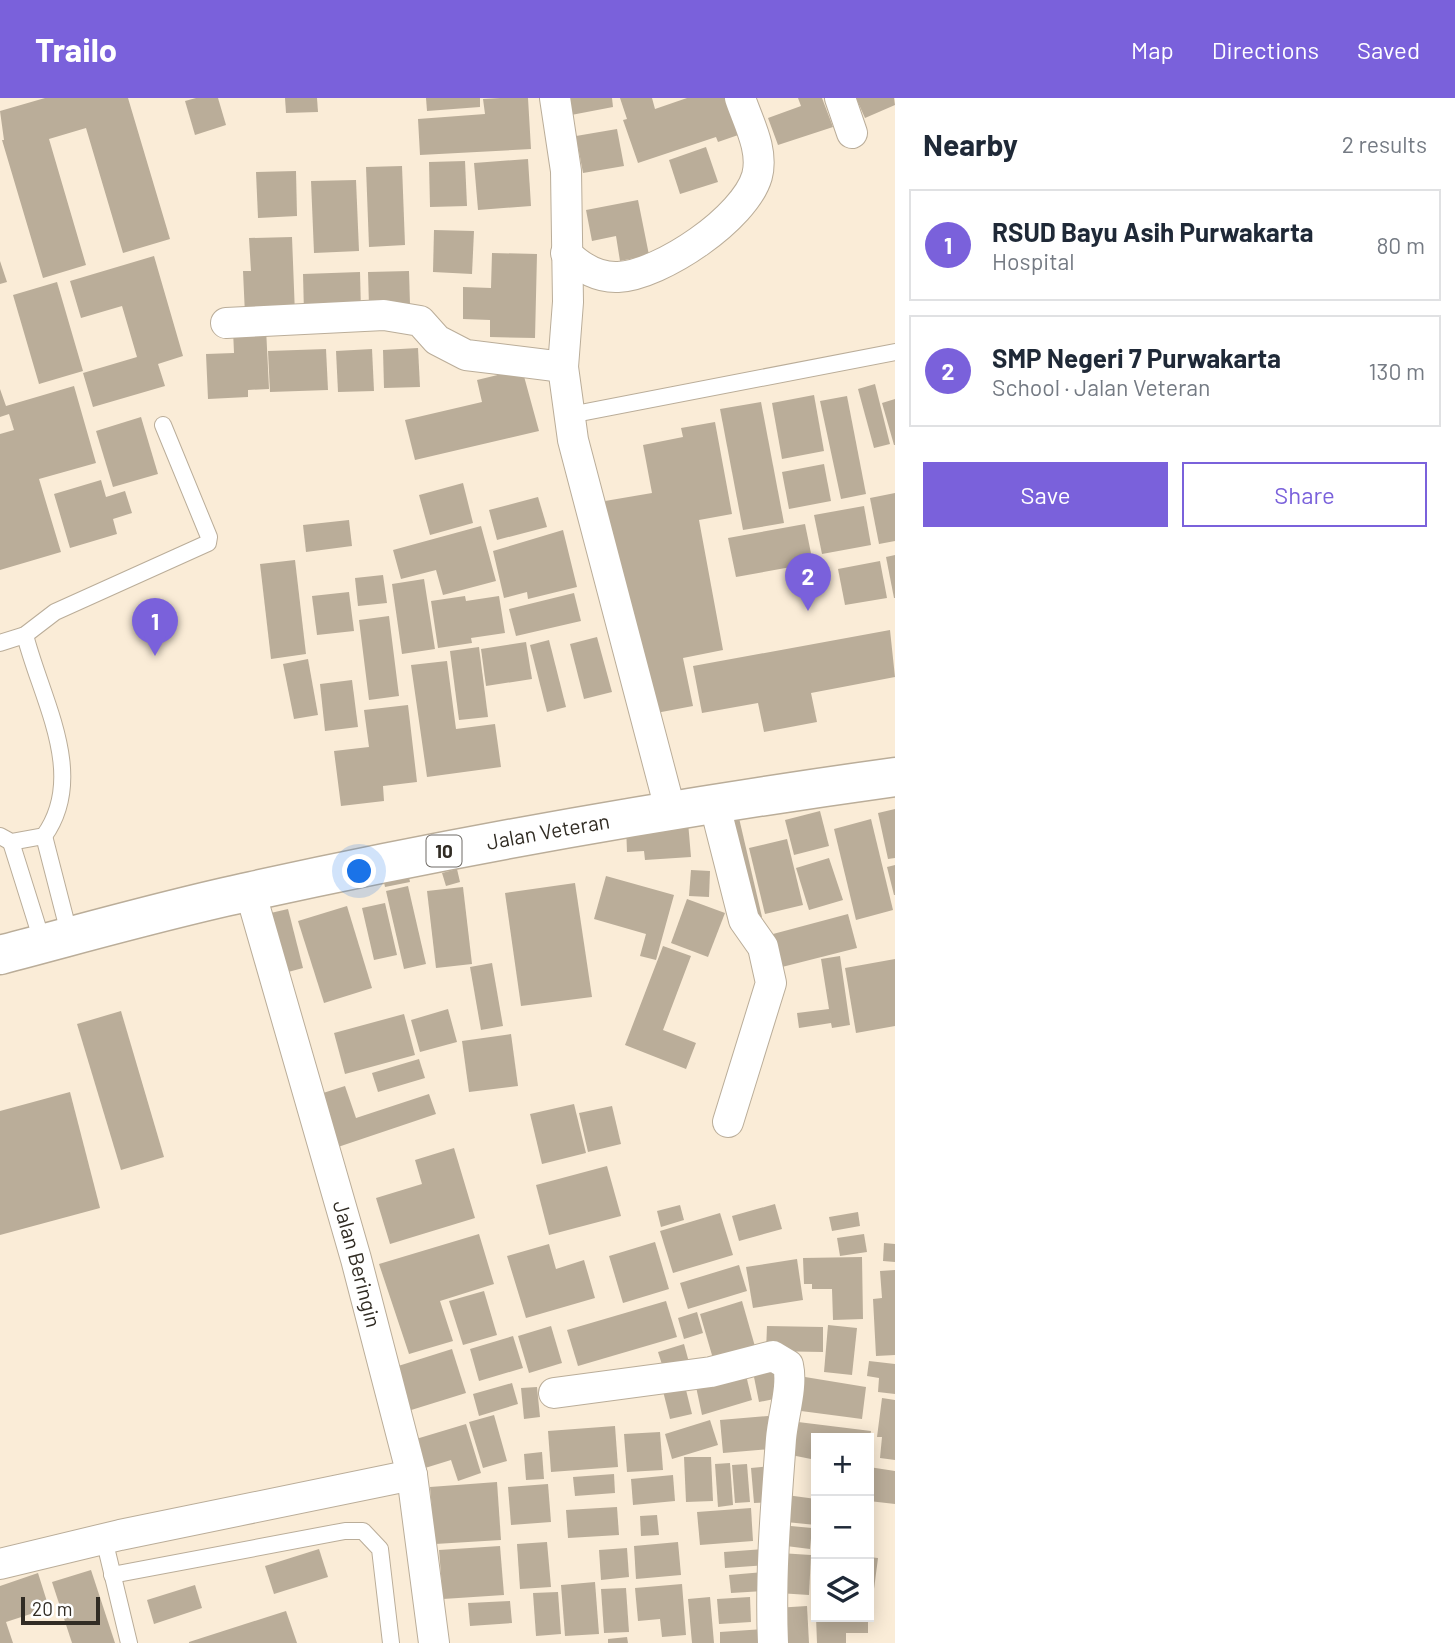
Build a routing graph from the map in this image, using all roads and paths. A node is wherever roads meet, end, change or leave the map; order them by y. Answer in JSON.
{"nodes":[{"id":1,"x":555,"y":98,"type":"edge"},
{"id":2,"x":740,"y":98,"type":"edge"},
{"id":3,"x":840,"y":98,"type":"edge"},
{"id":4,"x":852,"y":133,"type":"dead end"},
{"id":5,"x":566,"y":253,"type":"junction"},
{"id":6,"x":226,"y":323,"type":"dead end"},
{"id":7,"x":895,"y":352,"type":"edge"},
{"id":8,"x":563,"y":368,"type":"junction"},
{"id":9,"x":569,"y":415,"type":"junction"},
{"id":10,"x":163,"y":425,"type":"dead end"},
{"id":11,"x":24,"y":635,"type":"junction"},
{"id":12,"x":0,"y":643,"type":"edge"},
{"id":13,"x":895,"y":777,"type":"edge"},
{"id":14,"x":715,"y":802,"type":"junction"},
{"id":15,"x":670,"y":809,"type":"junction"},
{"id":16,"x":44,"y":836,"type":"junction"},
{"id":17,"x":6,"y":839,"type":"edge"},
{"id":18,"x":250,"y":891,"type":"junction"},
{"id":19,"x":56,"y":940,"type":"junction"},
{"id":20,"x":0,"y":955,"type":"edge"},
{"id":21,"x":728,"y":1122,"type":"dead end"},
{"id":22,"x":554,"y":1393,"type":"dead end"},
{"id":23,"x":412,"y":1475,"type":"junction"},
{"id":24,"x":104,"y":1539,"type":"junction"},
{"id":25,"x":0,"y":1564,"type":"edge"},
{"id":26,"x":112,"y":1575,"type":"junction"},
{"id":27,"x":129,"y":1643,"type":"edge"},
{"id":28,"x":391,"y":1643,"type":"edge"},
{"id":29,"x":434,"y":1643,"type":"edge"},
{"id":30,"x":773,"y":1643,"type":"edge"}],
"edges":[{"from":1,"to":5,"type":"street"},
{"from":2,"to":5,"type":"street"},
{"from":3,"to":4,"type":"street"},
{"from":5,"to":8,"type":"street"},
{"from":6,"to":8,"type":"street"},
{"from":7,"to":9,"type":"lane"},
{"from":8,"to":9,"type":"street"},
{"from":9,"to":15,"type":"street"},
{"from":10,"to":11,"type":"lane"},
{"from":11,"to":12,"type":"lane"},
{"from":11,"to":16,"type":"lane"},
{"from":13,"to":14,"type":"highway","name":"Jalan Veteran","number":"10"},
{"from":14,"to":15,"type":"highway","name":"Jalan Veteran","number":"10"},
{"from":14,"to":21,"type":"street"},
{"from":15,"to":18,"type":"highway","name":"Jalan Veteran","number":"10"},
{"from":16,"to":17,"type":"lane"},
{"from":16,"to":19,"type":"lane"},
{"from":17,"to":19,"type":"lane"},
{"from":18,"to":19,"type":"highway","name":"Jalan Veteran","number":"10"},
{"from":18,"to":23,"type":"street","name":"Jalan Beringin"},
{"from":19,"to":20,"type":"highway","name":"Jalan Veteran","number":"10"},
{"from":22,"to":30,"type":"street"},
{"from":23,"to":24,"type":"street"},
{"from":23,"to":29,"type":"street","name":"Jalan Beringin"},
{"from":24,"to":25,"type":"street"},
{"from":24,"to":26,"type":"lane"},
{"from":26,"to":27,"type":"lane"},
{"from":26,"to":28,"type":"lane"}]}
